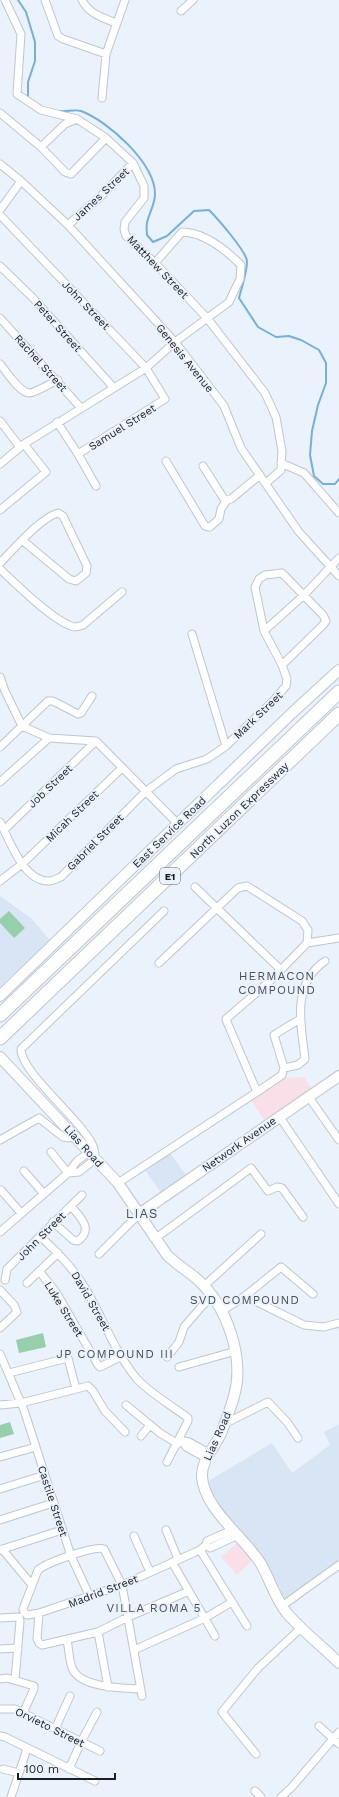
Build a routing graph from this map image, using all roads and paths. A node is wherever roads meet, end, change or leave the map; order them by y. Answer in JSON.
{"nodes":[{"id":1,"x":5,"y":0,"type":"edge"},
{"id":2,"x":45,"y":0,"type":"edge"},
{"id":3,"x":82,"y":0,"type":"edge"},
{"id":4,"x":125,"y":0,"type":"edge"},
{"id":5,"x":193,"y":0,"type":"edge"},
{"id":6,"x":181,"y":11,"type":"dead end"},
{"id":7,"x":116,"y":23,"type":"junction"},
{"id":8,"x":106,"y":54,"type":"junction"},
{"id":9,"x":102,"y":98,"type":"dead end"},
{"id":10,"x":0,"y":113,"type":"edge"},
{"id":11,"x":77,"y":119,"type":"junction"},
{"id":12,"x":106,"y":138,"type":"junction"},
{"id":13,"x":41,"y":148,"type":"junction"},
{"id":14,"x":133,"y":163,"type":"junction"},
{"id":15,"x":0,"y":164,"type":"edge"},
{"id":16,"x":21,"y":181,"type":"junction"},
{"id":17,"x":0,"y":210,"type":"edge"},
{"id":18,"x":0,"y":215,"type":"edge"},
{"id":19,"x":68,"y":225,"type":"junction"},
{"id":20,"x":155,"y":262,"type":"junction"},
{"id":21,"x":0,"y":266,"type":"edge"},
{"id":22,"x":0,"y":318,"type":"edge"},
{"id":23,"x":207,"y":318,"type":"junction"},
{"id":24,"x":175,"y":342,"type":"junction"},
{"id":25,"x":0,"y":364,"type":"edge"},
{"id":26,"x":146,"y":368,"type":"junction"},
{"id":27,"x":58,"y":380,"type":"junction"},
{"id":28,"x":114,"y":388,"type":"junction"},
{"id":29,"x":165,"y":399,"type":"joint"},
{"id":30,"x":81,"y":408,"type":"junction"},
{"id":31,"x":0,"y":421,"type":"edge"},
{"id":32,"x":57,"y":422,"type":"junction"},
{"id":33,"x":22,"y":445,"type":"junction"},
{"id":34,"x":78,"y":454,"type":"junction"},
{"id":35,"x":166,"y":461,"type":"dead end"},
{"id":36,"x":281,"y":463,"type":"junction"},
{"id":37,"x":0,"y":464,"type":"edge"},
{"id":38,"x":203,"y":466,"type":"dead end"},
{"id":39,"x":260,"y":475,"type":"junction"},
{"id":40,"x":266,"y":483,"type":"junction"},
{"id":41,"x":96,"y":486,"type":"dead end"},
{"id":42,"x":227,"y":500,"type":"junction"},
{"id":43,"x":0,"y":510,"type":"edge"},
{"id":44,"x":339,"y":513,"type":"edge"},
{"id":45,"x":22,"y":540,"type":"junction"},
{"id":46,"x":339,"y":558,"type":"edge"},
{"id":47,"x":0,"y":563,"type":"edge"},
{"id":48,"x":331,"y":568,"type":"junction"},
{"id":49,"x":0,"y":569,"type":"edge"},
{"id":50,"x":339,"y":576,"type":"edge"},
{"id":51,"x":122,"y":592,"type":"dead end"},
{"id":52,"x":304,"y":595,"type":"junction"},
{"id":53,"x":264,"y":631,"type":"junction"},
{"id":54,"x":192,"y":634,"type":"dead end"},
{"id":55,"x":282,"y":665,"type":"junction"},
{"id":56,"x":339,"y":670,"type":"edge"},
{"id":57,"x":0,"y":677,"type":"edge"},
{"id":58,"x":339,"y":692,"type":"edge"},
{"id":59,"x":2,"y":693,"type":"edge"},
{"id":60,"x":92,"y":696,"type":"dead end"},
{"id":61,"x":339,"y":714,"type":"edge"},
{"id":62,"x":22,"y":726,"type":"junction"},
{"id":63,"x":49,"y":738,"type":"junction"},
{"id":64,"x":96,"y":741,"type":"junction"},
{"id":65,"x":226,"y":746,"type":"junction"},
{"id":66,"x":0,"y":747,"type":"edge"},
{"id":67,"x":122,"y":768,"type":"junction"},
{"id":68,"x":0,"y":782,"type":"edge"},
{"id":69,"x":145,"y":792,"type":"junction"},
{"id":70,"x":0,"y":822,"type":"edge"},
{"id":71,"x":178,"y":824,"type":"junction"},
{"id":72,"x":4,"y":830,"type":"junction"},
{"id":73,"x":22,"y":864,"type":"junction"},
{"id":74,"x":0,"y":881,"type":"edge"},
{"id":75,"x":195,"y":887,"type":"dead end"},
{"id":76,"x":217,"y":909,"type":"junction"},
{"id":77,"x":164,"y":911,"type":"dead end"},
{"id":78,"x":339,"y":938,"type":"edge"},
{"id":79,"x":307,"y":943,"type":"junction"},
{"id":80,"x":325,"y":961,"type":"dead end"},
{"id":81,"x":159,"y":963,"type":"dead end"},
{"id":82,"x":281,"y":970,"type":"junction"},
{"id":83,"x":0,"y":996,"type":"edge"},
{"id":84,"x":0,"y":1015,"type":"edge"},
{"id":85,"x":300,"y":1019,"type":"junction"},
{"id":86,"x":0,"y":1038,"type":"edge"},
{"id":87,"x":3,"y":1059,"type":"edge"},
{"id":88,"x":284,"y":1068,"type":"junction"},
{"id":89,"x":339,"y":1076,"type":"edge"},
{"id":90,"x":257,"y":1092,"type":"junction"},
{"id":91,"x":308,"y":1096,"type":"junction"},
{"id":92,"x":279,"y":1116,"type":"junction"},
{"id":93,"x":72,"y":1132,"type":"junction"},
{"id":94,"x":0,"y":1140,"type":"edge"},
{"id":95,"x":339,"y":1140,"type":"edge"},
{"id":96,"x":51,"y":1152,"type":"dead end"},
{"id":97,"x":92,"y":1155,"type":"junction"},
{"id":98,"x":24,"y":1171,"type":"dead end"},
{"id":99,"x":68,"y":1173,"type":"junction"},
{"id":100,"x":118,"y":1183,"type":"junction"},
{"id":101,"x":1,"y":1190,"type":"dead end"},
{"id":102,"x":44,"y":1194,"type":"junction"},
{"id":103,"x":82,"y":1195,"type":"dead end"},
{"id":104,"x":339,"y":1204,"type":"edge"},
{"id":105,"x":71,"y":1206,"type":"junction"},
{"id":106,"x":21,"y":1213,"type":"junction"},
{"id":107,"x":139,"y":1214,"type":"junction"},
{"id":108,"x":303,"y":1217,"type":"dead end"},
{"id":109,"x":53,"y":1222,"type":"junction"},
{"id":110,"x":0,"y":1232,"type":"edge"},
{"id":111,"x":261,"y":1234,"type":"dead end"},
{"id":112,"x":41,"y":1237,"type":"junction"},
{"id":113,"x":156,"y":1238,"type":"junction"},
{"id":114,"x":58,"y":1253,"type":"junction"},
{"id":115,"x":98,"y":1254,"type":"dead end"},
{"id":116,"x":39,"y":1271,"type":"junction"},
{"id":117,"x":5,"y":1280,"type":"dead end"},
{"id":118,"x":27,"y":1283,"type":"dead end"},
{"id":119,"x":204,"y":1286,"type":"junction"},
{"id":120,"x":0,"y":1290,"type":"edge"},
{"id":121,"x":313,"y":1294,"type":"dead end"},
{"id":122,"x":245,"y":1296,"type":"junction"},
{"id":123,"x":212,"y":1297,"type":"junction"},
{"id":124,"x":222,"y":1311,"type":"junction"},
{"id":125,"x":339,"y":1323,"type":"edge"},
{"id":126,"x":0,"y":1328,"type":"edge"},
{"id":127,"x":236,"y":1351,"type":"junction"},
{"id":128,"x":0,"y":1354,"type":"edge"},
{"id":129,"x":122,"y":1356,"type":"junction"},
{"id":130,"x":167,"y":1356,"type":"dead end"},
{"id":131,"x":179,"y":1366,"type":"dead end"},
{"id":132,"x":9,"y":1373,"type":"junction"},
{"id":133,"x":76,"y":1389,"type":"junction"},
{"id":134,"x":22,"y":1403,"type":"junction"},
{"id":135,"x":0,"y":1405,"type":"edge"},
{"id":136,"x":126,"y":1405,"type":"dead end"},
{"id":137,"x":224,"y":1424,"type":"junction"},
{"id":138,"x":150,"y":1425,"type":"junction"},
{"id":139,"x":125,"y":1432,"type":"dead end"},
{"id":140,"x":141,"y":1436,"type":"dead end"},
{"id":141,"x":298,"y":1438,"type":"dead end"},
{"id":142,"x":180,"y":1442,"type":"junction"},
{"id":143,"x":36,"y":1447,"type":"junction"},
{"id":144,"x":0,"y":1456,"type":"edge"},
{"id":145,"x":208,"y":1456,"type":"junction"},
{"id":146,"x":168,"y":1462,"type":"dead end"},
{"id":147,"x":44,"y":1475,"type":"junction"},
{"id":148,"x":0,"y":1489,"type":"edge"},
{"id":149,"x":53,"y":1503,"type":"junction"},
{"id":150,"x":0,"y":1520,"type":"edge"},
{"id":151,"x":62,"y":1530,"type":"junction"},
{"id":152,"x":166,"y":1530,"type":"dead end"},
{"id":153,"x":234,"y":1533,"type":"junction"},
{"id":154,"x":134,"y":1536,"type":"dead end"},
{"id":155,"x":203,"y":1547,"type":"junction"},
{"id":156,"x":1,"y":1549,"type":"edge"},
{"id":157,"x":71,"y":1556,"type":"junction"},
{"id":158,"x":175,"y":1560,"type":"junction"},
{"id":159,"x":339,"y":1565,"type":"edge"},
{"id":160,"x":150,"y":1572,"type":"junction"},
{"id":161,"x":32,"y":1585,"type":"junction"},
{"id":162,"x":122,"y":1585,"type":"junction"},
{"id":163,"x":189,"y":1591,"type":"junction"},
{"id":164,"x":90,"y":1597,"type":"junction"},
{"id":165,"x":232,"y":1602,"type":"junction"},
{"id":166,"x":282,"y":1606,"type":"junction"},
{"id":167,"x":39,"y":1613,"type":"junction"},
{"id":168,"x":128,"y":1617,"type":"junction"},
{"id":169,"x":0,"y":1618,"type":"edge"},
{"id":170,"x":204,"y":1618,"type":"junction"},
{"id":171,"x":247,"y":1626,"type":"dead end"},
{"id":172,"x":301,"y":1628,"type":"junction"},
{"id":173,"x":98,"y":1632,"type":"junction"},
{"id":174,"x":215,"y":1636,"type":"dead end"},
{"id":175,"x":67,"y":1640,"type":"junction"},
{"id":176,"x":18,"y":1648,"type":"junction"},
{"id":177,"x":0,"y":1649,"type":"edge"},
{"id":178,"x":134,"y":1650,"type":"junction"},
{"id":179,"x":339,"y":1663,"type":"edge"},
{"id":180,"x":0,"y":1679,"type":"edge"},
{"id":181,"x":15,"y":1680,"type":"junction"},
{"id":182,"x":108,"y":1687,"type":"junction"},
{"id":183,"x":70,"y":1696,"type":"dead end"},
{"id":184,"x":0,"y":1709,"type":"edge"},
{"id":185,"x":97,"y":1712,"type":"dead end"},
{"id":186,"x":23,"y":1713,"type":"junction"},
{"id":187,"x":319,"y":1726,"type":"dead end"},
{"id":188,"x":55,"y":1729,"type":"junction"},
{"id":189,"x":339,"y":1732,"type":"edge"},
{"id":190,"x":0,"y":1736,"type":"edge"},
{"id":191,"x":333,"y":1739,"type":"junction"},
{"id":192,"x":81,"y":1742,"type":"junction"},
{"id":193,"x":339,"y":1744,"type":"edge"},
{"id":194,"x":27,"y":1749,"type":"junction"},
{"id":195,"x":100,"y":1751,"type":"dead end"},
{"id":196,"x":256,"y":1754,"type":"dead end"},
{"id":197,"x":3,"y":1769,"type":"dead end"},
{"id":198,"x":69,"y":1770,"type":"junction"},
{"id":199,"x":18,"y":1774,"type":"junction"},
{"id":200,"x":95,"y":1781,"type":"dead end"},
{"id":201,"x":254,"y":1791,"type":"dead end"},
{"id":202,"x":11,"y":1797,"type":"edge"},
{"id":203,"x":261,"y":1797,"type":"edge"},
{"id":204,"x":280,"y":1797,"type":"edge"}],
"edges":[{"from":1,"to":11,"type":"street","name":"Matthew Street"},
{"from":2,"to":8,"type":"street"},
{"from":3,"to":7,"type":"street"},
{"from":4,"to":7,"type":"street"},
{"from":5,"to":6,"type":"street"},
{"from":7,"to":8,"type":"street"},
{"from":8,"to":9,"type":"street"},
{"from":10,"to":13,"type":"street"},
{"from":11,"to":12,"type":"street","name":"Matthew Street"},
{"from":11,"to":13,"type":"street"},
{"from":12,"to":13,"type":"street"},
{"from":12,"to":14,"type":"street","name":"Matthew Street"},
{"from":14,"to":19,"type":"street","name":"James Street"},
{"from":14,"to":20,"type":"street","name":"Matthew Street"},
{"from":15,"to":16,"type":"street","name":"Genesis Avenue"},
{"from":16,"to":17,"type":"street"},
{"from":16,"to":19,"type":"street","name":"Genesis Avenue"},
{"from":18,"to":26,"type":"street","name":"John Street"},
{"from":19,"to":24,"type":"street","name":"Genesis Avenue"},
{"from":20,"to":23,"type":"street","name":"Matthew Street"},
{"from":20,"to":23,"type":"street"},
{"from":21,"to":28,"type":"street","name":"Peter Street"},
{"from":22,"to":27,"type":"street","name":"Rachel Street"},
{"from":23,"to":24,"type":"street"},
{"from":23,"to":36,"type":"street","name":"Matthew Street"},
{"from":24,"to":26,"type":"street"},
{"from":24,"to":39,"type":"street","name":"Genesis Avenue"},
{"from":25,"to":27,"type":"street"},
{"from":26,"to":28,"type":"street"},
{"from":26,"to":29,"type":"street","name":"John Street"},
{"from":27,"to":30,"type":"street","name":"Rachel Street"},
{"from":28,"to":30,"type":"street"},
{"from":29,"to":34,"type":"street","name":"Samuel Street"},
{"from":30,"to":32,"type":"street"},
{"from":31,"to":33,"type":"street"},
{"from":32,"to":33,"type":"street"},
{"from":32,"to":34,"type":"street"},
{"from":33,"to":37,"type":"street"},
{"from":33,"to":43,"type":"street"},
{"from":34,"to":41,"type":"street"},
{"from":35,"to":42,"type":"street"},
{"from":36,"to":40,"type":"street"},
{"from":36,"to":44,"type":"street"},
{"from":38,"to":42,"type":"street"},
{"from":39,"to":40,"type":"street","name":"Genesis Avenue"},
{"from":39,"to":42,"type":"street"},
{"from":40,"to":48,"type":"street","name":"Genesis Avenue"},
{"from":45,"to":45,"type":"street"},
{"from":45,"to":47,"type":"street"},
{"from":46,"to":48,"type":"street"},
{"from":48,"to":50,"type":"street","name":"Genesis Avenue"},
{"from":48,"to":52,"type":"street"},
{"from":49,"to":51,"type":"street"},
{"from":52,"to":53,"type":"street"},
{"from":52,"to":53,"type":"street","name":"Mark Street"},
{"from":52,"to":55,"type":"street"},
{"from":53,"to":55,"type":"street","name":"Mark Street"},
{"from":54,"to":65,"type":"street"},
{"from":55,"to":65,"type":"street","name":"Mark Street"},
{"from":56,"to":71,"type":"main road","name":"East Service Road"},
{"from":57,"to":59,"type":"street"},
{"from":58,"to":84,"type":"highway","name":"North Luzon Expressway","number":"E1"},
{"from":59,"to":62,"type":"street"},
{"from":60,"to":62,"type":"street"},
{"from":61,"to":86,"type":"highway","name":"North Luzon Expressway","number":"E1"},
{"from":62,"to":63,"type":"street"},
{"from":62,"to":66,"type":"street"},
{"from":63,"to":64,"type":"street"},
{"from":63,"to":68,"type":"street"},
{"from":64,"to":67,"type":"street"},
{"from":64,"to":72,"type":"street","name":"Job Street"},
{"from":65,"to":69,"type":"street","name":"Mark Street"},
{"from":67,"to":69,"type":"street"},
{"from":67,"to":73,"type":"street","name":"Micah Street"},
{"from":69,"to":71,"type":"street"},
{"from":69,"to":73,"type":"street","name":"Gabriel Street"},
{"from":70,"to":72,"type":"street","name":"Gabriel Street"},
{"from":71,"to":83,"type":"main road","name":"East Service Road"},
{"from":72,"to":73,"type":"street","name":"Gabriel Street"},
{"from":73,"to":74,"type":"street","name":"Micah Street"},
{"from":75,"to":76,"type":"street"},
{"from":76,"to":79,"type":"street"},
{"from":76,"to":81,"type":"street"},
{"from":76,"to":82,"type":"street"},
{"from":77,"to":97,"type":"street"},
{"from":78,"to":79,"type":"street"},
{"from":79,"to":82,"type":"street"},
{"from":80,"to":85,"type":"street"},
{"from":82,"to":90,"type":"street"},
{"from":85,"to":88,"type":"street"},
{"from":85,"to":88,"type":"street"},
{"from":87,"to":93,"type":"main road","name":"Lias Road"},
{"from":88,"to":90,"type":"street"},
{"from":89,"to":91,"type":"main road","name":"Network Avenue"},
{"from":90,"to":100,"type":"street"},
{"from":91,"to":92,"type":"main road","name":"Network Avenue"},
{"from":91,"to":95,"type":"street"},
{"from":92,"to":104,"type":"street"},
{"from":92,"to":107,"type":"main road","name":"Network Avenue"},
{"from":93,"to":94,"type":"street"},
{"from":93,"to":97,"type":"main road","name":"Lias Road"},
{"from":96,"to":99,"type":"street"},
{"from":97,"to":99,"type":"street"},
{"from":97,"to":100,"type":"main road","name":"Lias Road"},
{"from":98,"to":102,"type":"street"},
{"from":99,"to":102,"type":"street"},
{"from":100,"to":107,"type":"main road","name":"Lias Road"},
{"from":101,"to":106,"type":"street"},
{"from":102,"to":106,"type":"street"},
{"from":103,"to":105,"type":"street","name":"John Street"},
{"from":105,"to":109,"type":"street","name":"John Street"},
{"from":105,"to":109,"type":"street"},
{"from":106,"to":110,"type":"street"},
{"from":107,"to":113,"type":"main road","name":"Lias Road"},
{"from":107,"to":115,"type":"street"},
{"from":108,"to":113,"type":"street"},
{"from":109,"to":112,"type":"street","name":"John Street"},
{"from":111,"to":119,"type":"street"},
{"from":112,"to":114,"type":"street","name":"David Street"},
{"from":112,"to":117,"type":"street","name":"John Street"},
{"from":113,"to":119,"type":"main road","name":"Lias Road"},
{"from":114,"to":116,"type":"street"},
{"from":114,"to":129,"type":"street","name":"David Street"},
{"from":116,"to":118,"type":"street"},
{"from":116,"to":129,"type":"street","name":"Luke Street"},
{"from":119,"to":123,"type":"main road","name":"Lias Road"},
{"from":120,"to":126,"type":"street"},
{"from":121,"to":122,"type":"street"},
{"from":122,"to":124,"type":"street"},
{"from":122,"to":125,"type":"street"},
{"from":123,"to":124,"type":"main road","name":"Lias Road"},
{"from":123,"to":130,"type":"street"},
{"from":124,"to":127,"type":"main road","name":"Lias Road"},
{"from":127,"to":131,"type":"street"},
{"from":127,"to":137,"type":"main road","name":"Lias Road"},
{"from":128,"to":132,"type":"street","name":"Castile Street"},
{"from":129,"to":142,"type":"street","name":"David Street"},
{"from":132,"to":133,"type":"street"},
{"from":132,"to":134,"type":"street","name":"Castile Street"},
{"from":133,"to":134,"type":"street"},
{"from":133,"to":139,"type":"street"},
{"from":134,"to":135,"type":"street"},
{"from":134,"to":143,"type":"street","name":"Castile Street"},
{"from":136,"to":138,"type":"street"},
{"from":137,"to":141,"type":"street"},
{"from":137,"to":145,"type":"main road","name":"Lias Road"},
{"from":138,"to":140,"type":"street"},
{"from":138,"to":142,"type":"street"},
{"from":142,"to":145,"type":"street"},
{"from":142,"to":146,"type":"street"},
{"from":143,"to":144,"type":"street"},
{"from":143,"to":147,"type":"street","name":"Castile Street"},
{"from":145,"to":153,"type":"main road","name":"Lias Road"},
{"from":147,"to":148,"type":"street"},
{"from":147,"to":149,"type":"street","name":"Castile Street"},
{"from":149,"to":150,"type":"street"},
{"from":149,"to":151,"type":"street","name":"Castile Street"},
{"from":151,"to":156,"type":"street"},
{"from":151,"to":157,"type":"street","name":"Castile Street"},
{"from":152,"to":158,"type":"street"},
{"from":153,"to":155,"type":"street","name":"Madrid Street"},
{"from":153,"to":166,"type":"main road","name":"Lias Road"},
{"from":154,"to":160,"type":"street"},
{"from":155,"to":158,"type":"street","name":"Madrid Street"},
{"from":155,"to":165,"type":"street"},
{"from":156,"to":161,"type":"street"},
{"from":157,"to":161,"type":"street"},
{"from":157,"to":162,"type":"street"},
{"from":157,"to":164,"type":"street","name":"Castile Street"},
{"from":158,"to":160,"type":"street","name":"Madrid Street"},
{"from":158,"to":163,"type":"street"},
{"from":159,"to":166,"type":"street"},
{"from":160,"to":162,"type":"street","name":"Madrid Street"},
{"from":161,"to":167,"type":"street"},
{"from":162,"to":164,"type":"street","name":"Madrid Street"},
{"from":162,"to":168,"type":"street"},
{"from":163,"to":168,"type":"street"},
{"from":163,"to":170,"type":"street"},
{"from":164,"to":167,"type":"street","name":"Madrid Street"},
{"from":165,"to":170,"type":"street"},
{"from":165,"to":171,"type":"street"},
{"from":166,"to":172,"type":"main road","name":"Lias Road"},
{"from":167,"to":175,"type":"street"},
{"from":168,"to":173,"type":"street"},
{"from":168,"to":178,"type":"street"},
{"from":169,"to":176,"type":"street"},
{"from":170,"to":174,"type":"street"},
{"from":170,"to":178,"type":"street"},
{"from":172,"to":179,"type":"main road","name":"Lias Road"},
{"from":172,"to":196,"type":"street"},
{"from":173,"to":175,"type":"street"},
{"from":173,"to":182,"type":"street"},
{"from":175,"to":182,"type":"street"},
{"from":176,"to":177,"type":"street"},
{"from":176,"to":181,"type":"street"},
{"from":178,"to":182,"type":"street"},
{"from":180,"to":181,"type":"street"},
{"from":181,"to":186,"type":"street"},
{"from":183,"to":188,"type":"street"},
{"from":184,"to":186,"type":"street","name":"Orvieto Street"},
{"from":185,"to":192,"type":"street"},
{"from":186,"to":188,"type":"street","name":"Orvieto Street"},
{"from":187,"to":191,"type":"street"},
{"from":188,"to":192,"type":"street","name":"Orvieto Street"},
{"from":189,"to":191,"type":"street"},
{"from":190,"to":194,"type":"street"},
{"from":191,"to":193,"type":"street"},
{"from":191,"to":204,"type":"street"},
{"from":192,"to":195,"type":"street","name":"Orvieto Street"},
{"from":192,"to":198,"type":"street"},
{"from":194,"to":198,"type":"street"},
{"from":194,"to":199,"type":"street"},
{"from":197,"to":199,"type":"street"},
{"from":198,"to":200,"type":"street"},
{"from":199,"to":202,"type":"street"},
{"from":201,"to":203,"type":"street"}]}
